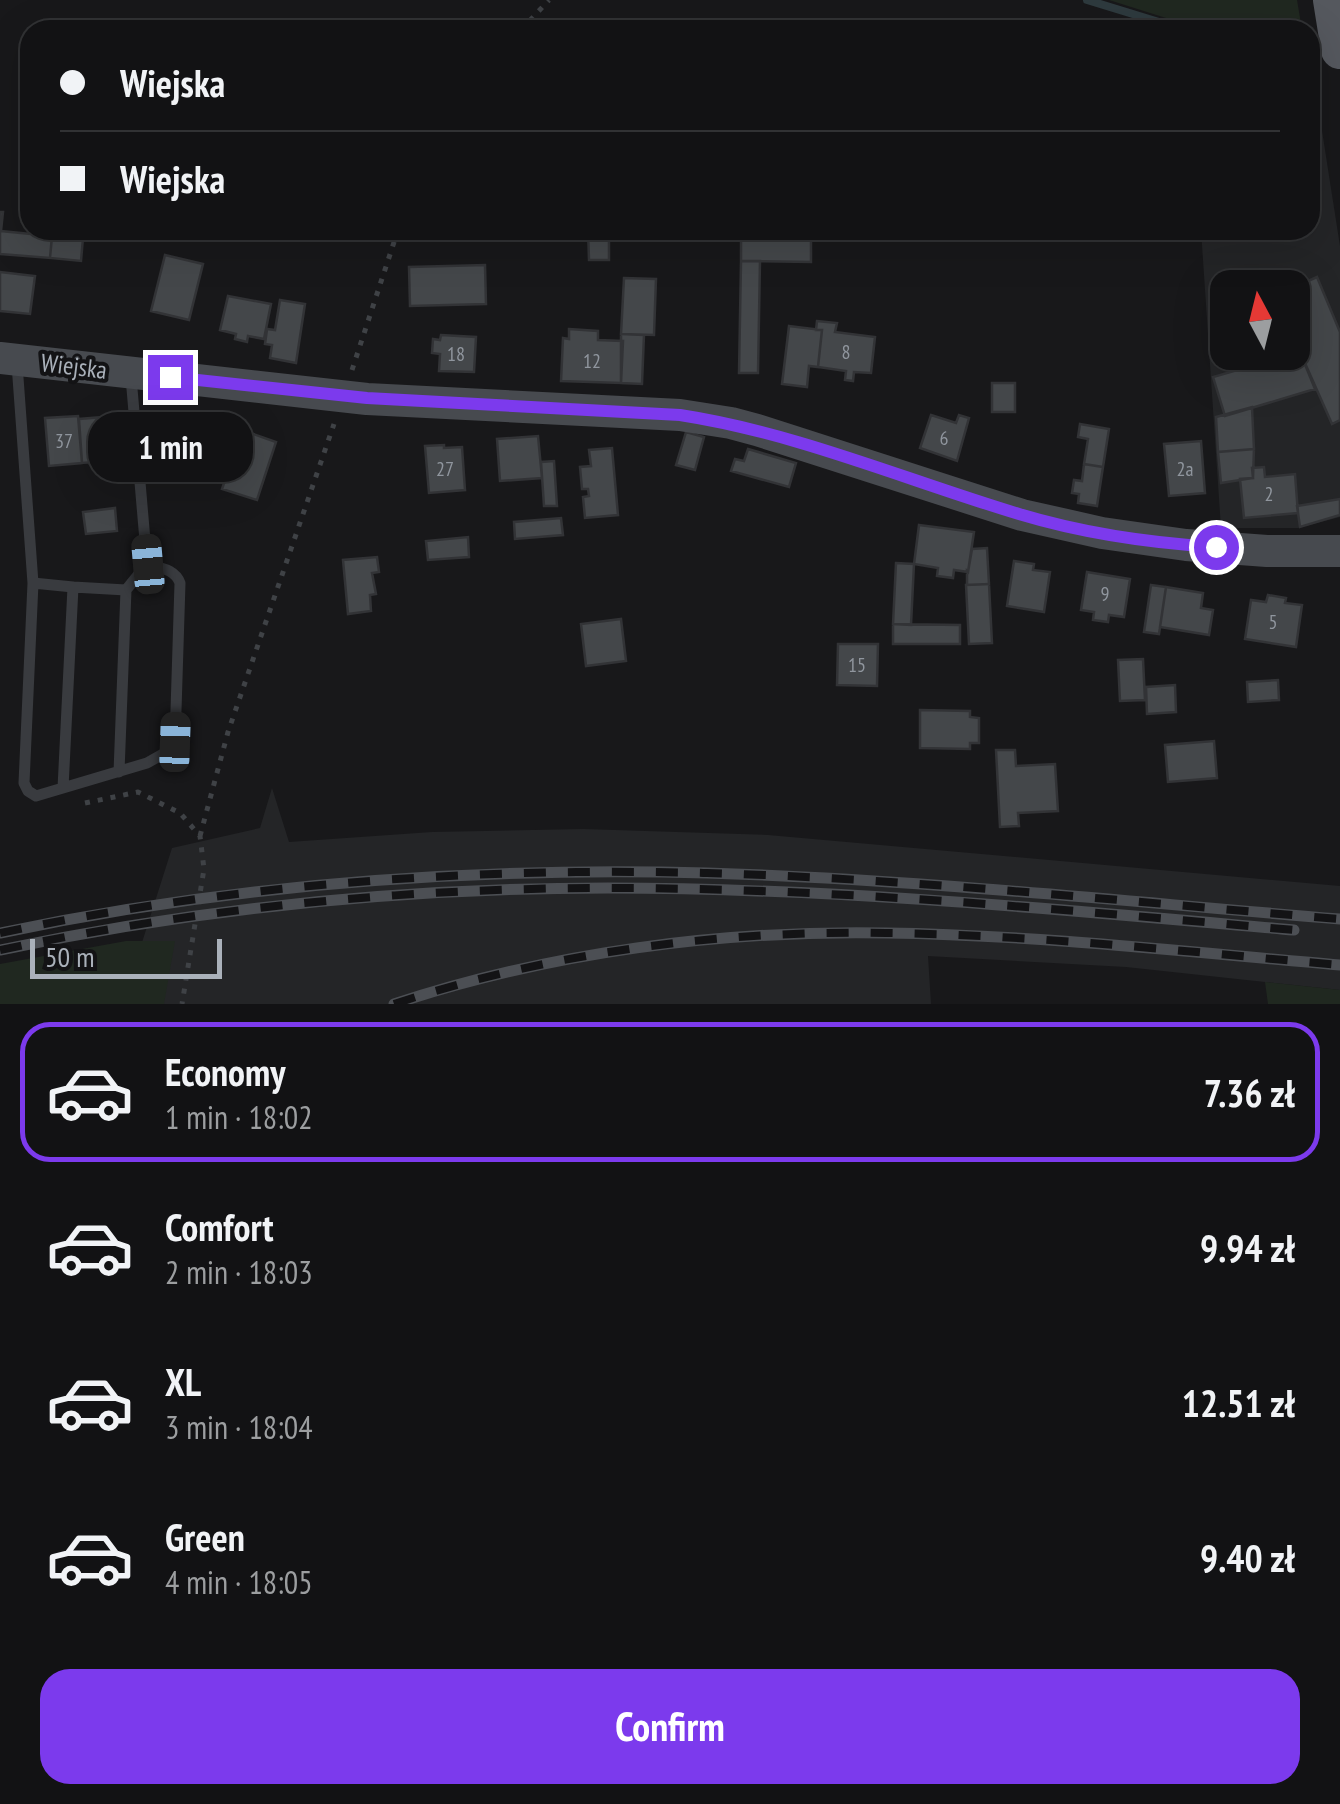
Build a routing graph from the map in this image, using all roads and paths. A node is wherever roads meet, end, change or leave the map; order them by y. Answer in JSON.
{"nodes":[{"id":1,"x":549,"y":0,"type":"edge"},
{"id":2,"x":1332,"y":0,"type":"edge"},
{"id":3,"x":530,"y":20,"type":"edge"},
{"id":4,"x":1340,"y":50,"type":"edge"},
{"id":5,"x":395,"y":240,"type":"edge"},
{"id":6,"x":8,"y":358,"type":"edge"},
{"id":7,"x":130,"y":373,"type":"junction"},
{"id":8,"x":348,"y":382,"type":"dead end"},
{"id":9,"x":338,"y":412,"type":"dead end"},
{"id":10,"x":1336,"y":550,"type":"edge"},
{"id":11,"x":148,"y":564,"type":"junction"},
{"id":12,"x":33,"y":583,"type":"junction"},
{"id":13,"x":73,"y":587,"type":"junction"},
{"id":14,"x":126,"y":590,"type":"junction"},
{"id":15,"x":118,"y":772,"type":"junction"},
{"id":16,"x":63,"y":788,"type":"junction"},
{"id":17,"x":83,"y":803,"type":"dead end"},
{"id":18,"x":200,"y":836,"type":"junction"},
{"id":19,"x":182,"y":1004,"type":"edge"}],
"edges":[{"from":1,"to":3,"type":"path"},
{"from":2,"to":4,"type":"main road"},
{"from":5,"to":8,"type":"path"},
{"from":6,"to":7,"type":"street","name":"Wiejska"},
{"from":6,"to":12,"type":"lane"},
{"from":7,"to":10,"type":"street","name":"Wiejska"},
{"from":7,"to":11,"type":"lane"},
{"from":9,"to":18,"type":"path"},
{"from":11,"to":14,"type":"lane"},
{"from":11,"to":15,"type":"lane"},
{"from":12,"to":13,"type":"lane"},
{"from":12,"to":16,"type":"lane"},
{"from":13,"to":14,"type":"lane"},
{"from":13,"to":16,"type":"lane"},
{"from":14,"to":15,"type":"lane"},
{"from":15,"to":16,"type":"lane"},
{"from":17,"to":18,"type":"path"},
{"from":18,"to":19,"type":"path"}]}
